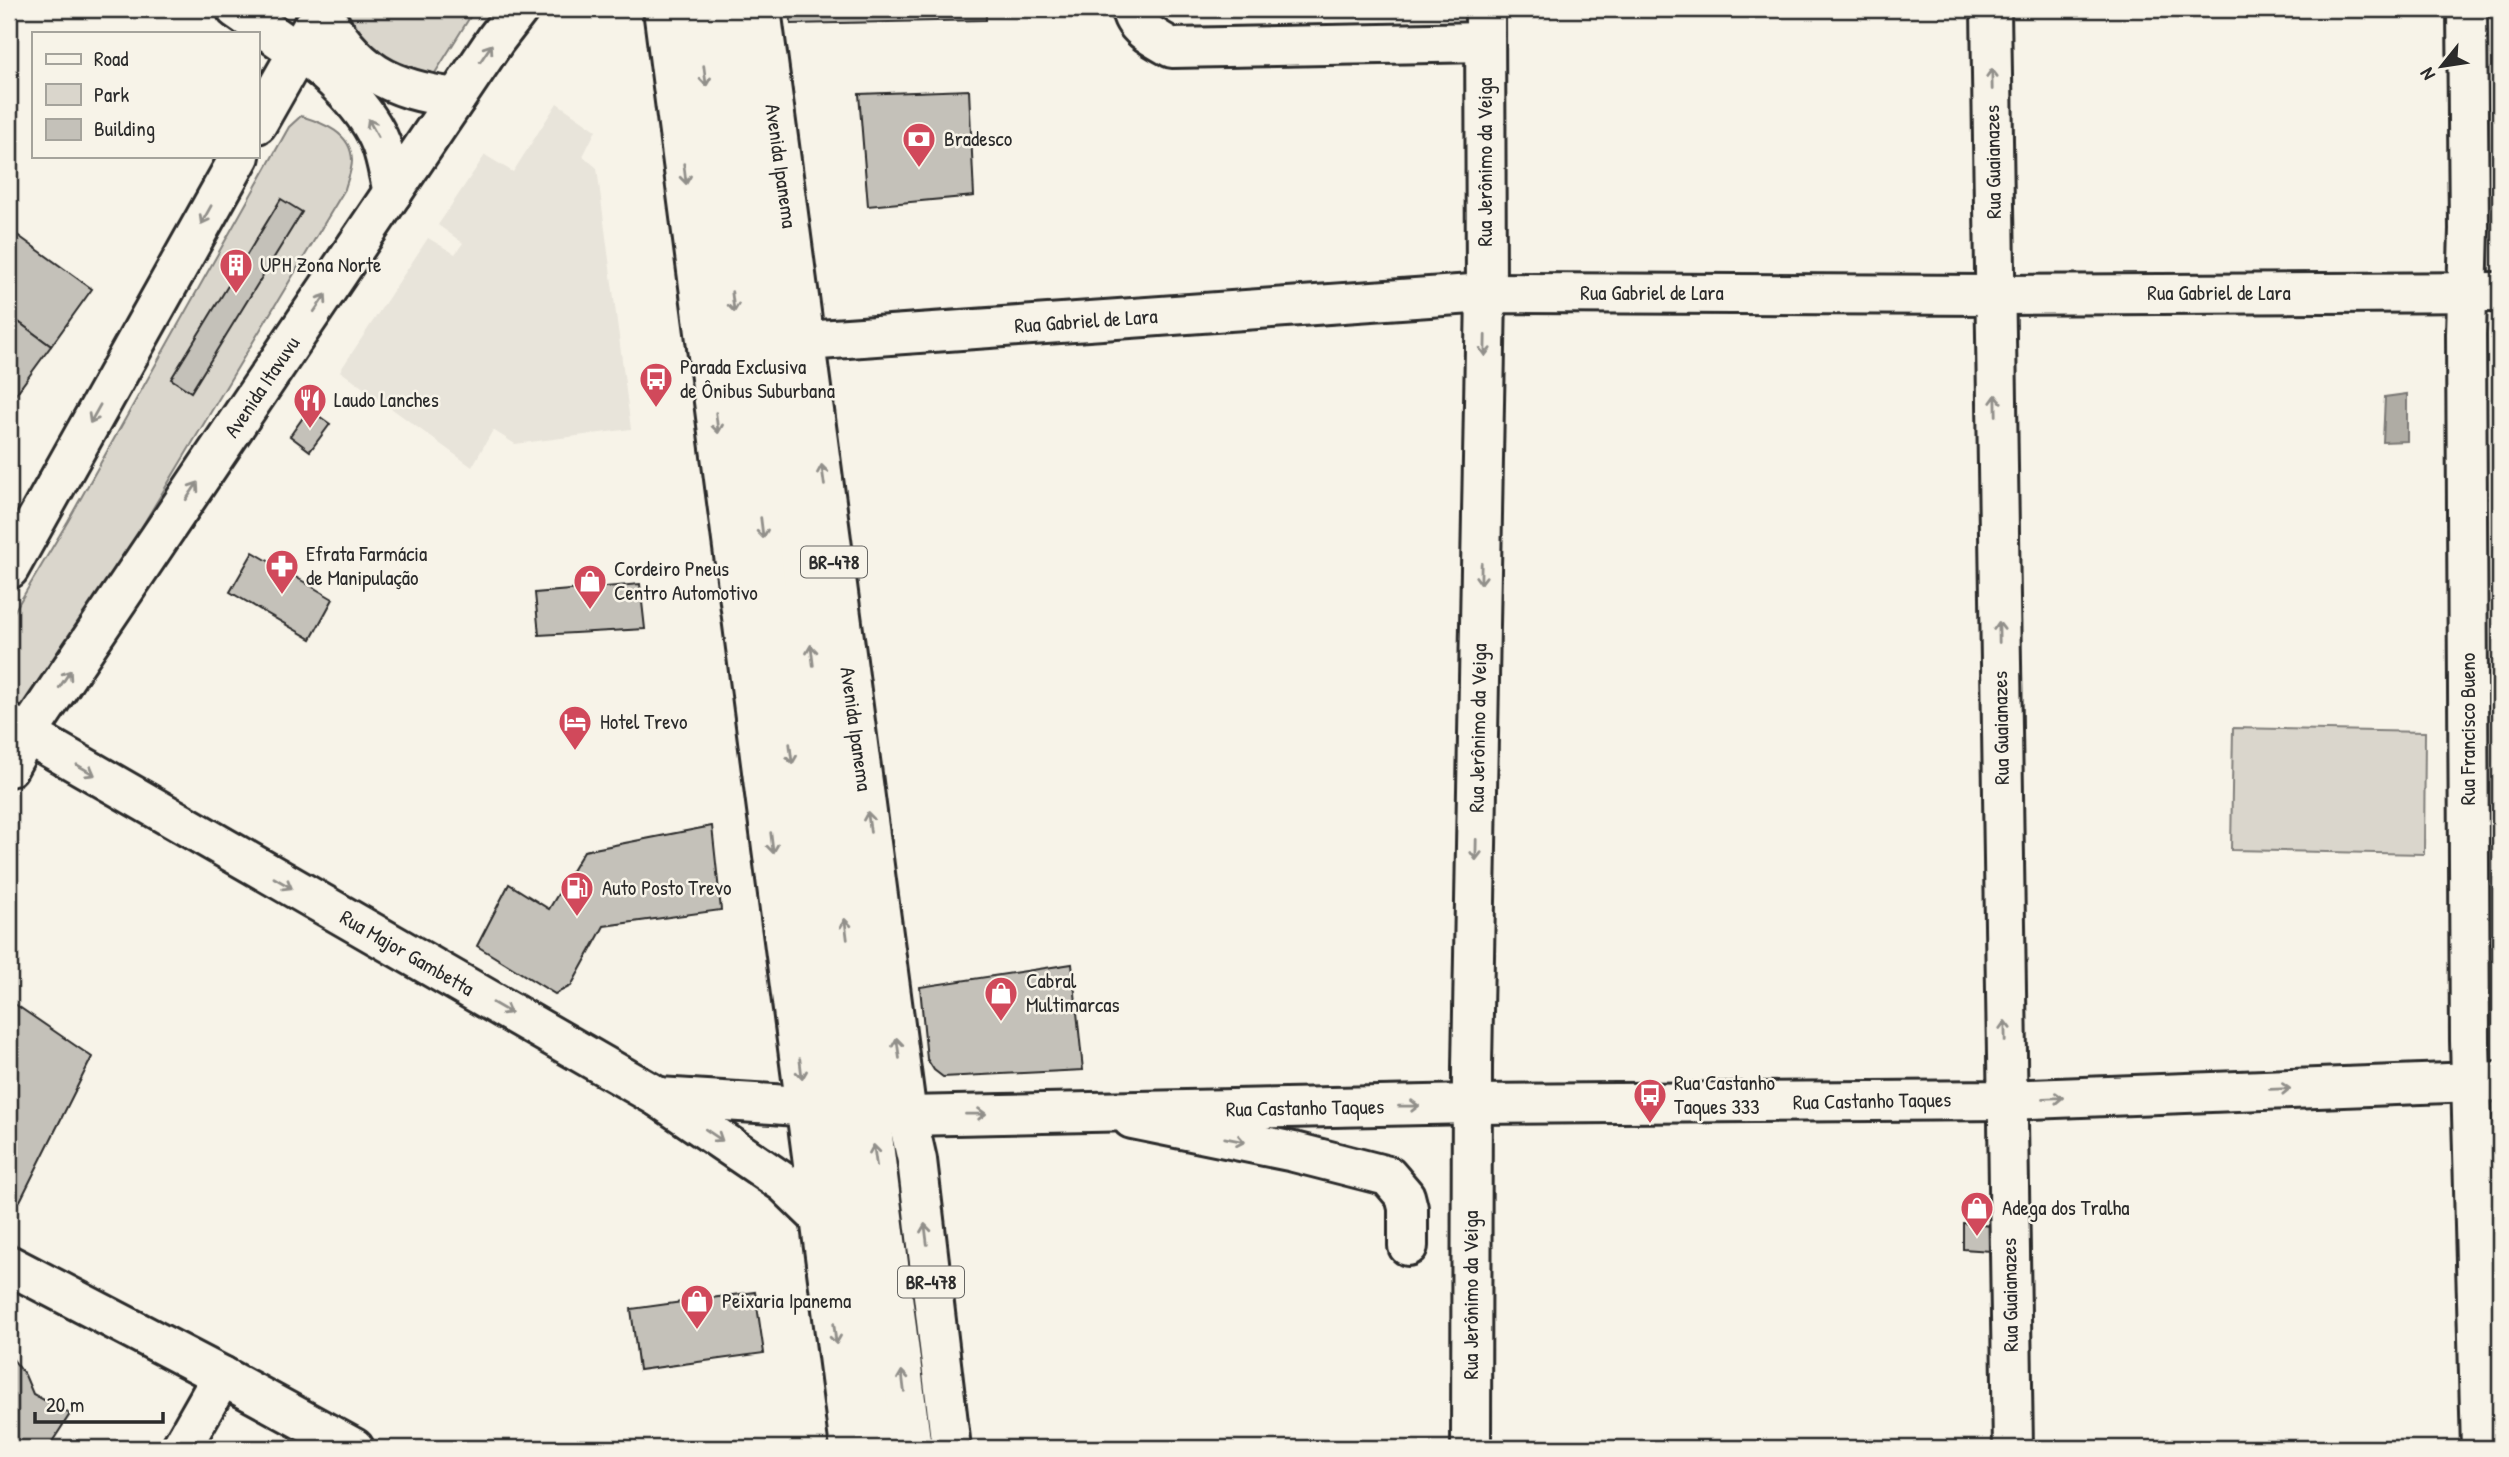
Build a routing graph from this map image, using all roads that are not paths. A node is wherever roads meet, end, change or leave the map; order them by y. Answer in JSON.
{"nodes":[{"id":1,"x":236,"y":9,"type":"edge"},
{"id":2,"x":322,"y":9,"type":"edge"},
{"id":3,"x":519,"y":9,"type":"edge"},
{"id":4,"x":663,"y":9,"type":"edge"},
{"id":5,"x":696,"y":9,"type":"edge"},
{"id":6,"x":732,"y":9,"type":"edge"},
{"id":7,"x":761,"y":9,"type":"edge"},
{"id":8,"x":1131,"y":9,"type":"edge"},
{"id":9,"x":1991,"y":9,"type":"edge"},
{"id":10,"x":2467,"y":9,"type":"edge"},
{"id":11,"x":1485,"y":25,"type":"edge"},
{"id":12,"x":298,"y":52,"type":"junction"},
{"id":13,"x":456,"y":98,"type":"junction"},
{"id":14,"x":259,"y":120,"type":"edge"},
{"id":15,"x":239,"y":158,"type":"edge"},
{"id":16,"x":393,"y":192,"type":"junction"},
{"id":17,"x":2484,"y":292,"type":"edge"},
{"id":18,"x":1486,"y":293,"type":"junction"},
{"id":19,"x":1994,"y":295,"type":"junction"},
{"id":20,"x":805,"y":341,"type":"junction"},
{"id":21,"x":9,"y":569,"type":"edge"},
{"id":22,"x":15,"y":742,"type":"edge"},
{"id":23,"x":2486,"y":1081,"type":"edge"},
{"id":24,"x":658,"y":1097,"type":"junction"},
{"id":25,"x":2006,"y":1100,"type":"junction"},
{"id":26,"x":1473,"y":1104,"type":"junction"},
{"id":27,"x":837,"y":1109,"type":"junction"},
{"id":28,"x":1096,"y":1112,"type":"junction"},
{"id":29,"x":907,"y":1116,"type":"junction"},
{"id":30,"x":820,"y":1218,"type":"junction"},
{"id":31,"x":1408,"y":1246,"type":"dead end"},
{"id":32,"x":9,"y":1265,"type":"edge"},
{"id":33,"x":222,"y":1376,"type":"junction"},
{"id":34,"x":181,"y":1448,"type":"edge"},
{"id":35,"x":354,"y":1448,"type":"edge"},
{"id":36,"x":850,"y":1448,"type":"edge"},
{"id":37,"x":878,"y":1448,"type":"edge"},
{"id":38,"x":912,"y":1448,"type":"edge"},
{"id":39,"x":951,"y":1448,"type":"edge"},
{"id":40,"x":1471,"y":1448,"type":"edge"},
{"id":41,"x":2013,"y":1448,"type":"edge"},
{"id":42,"x":2481,"y":1448,"type":"edge"}],
"edges":[{"from":1,"to":12,"type":"main road"},
{"from":2,"to":12,"type":"main road"},
{"from":2,"to":13,"type":"main road"},
{"from":13,"to":3,"type":"main road","name":"Avenida Itavuvu","one_way":true},
{"from":4,"to":27,"type":"main road","one_way":true},
{"from":5,"to":27,"type":"main road","one_way":true},
{"from":27,"to":6,"type":"main road","one_way":true},
{"from":7,"to":20,"type":"main road","name":"Avenida Ipanema","number":"BR-478"},
{"from":8,"to":11,"type":"main road"},
{"from":19,"to":9,"type":"main road","name":"Rua Guaianazes","one_way":true},
{"from":10,"to":17,"type":"main road","name":"Rua Francisco Bueno"},
{"from":11,"to":18,"type":"main road","name":"Rua Jerônimo da Veiga"},
{"from":12,"to":14,"type":"main road"},
{"from":16,"to":12,"type":"main road","one_way":true},
{"from":13,"to":16,"type":"main road","name":"Avenida Itavuvu"},
{"from":15,"to":21,"type":"main road","one_way":true},
{"from":22,"to":16,"type":"main road","name":"Avenida Itavuvu","one_way":true},
{"from":17,"to":19,"type":"main road","name":"Rua Gabriel de Lara"},
{"from":17,"to":23,"type":"main road","name":"Rua Francisco Bueno"},
{"from":18,"to":19,"type":"main road","name":"Rua Gabriel de Lara"},
{"from":18,"to":20,"type":"main road","name":"Rua Gabriel de Lara"},
{"from":18,"to":26,"type":"main road","name":"Rua Jerônimo da Veiga","one_way":true},
{"from":25,"to":19,"type":"main road","name":"Rua Guaianazes","one_way":true},
{"from":29,"to":20,"type":"main road","name":"Avenida Ipanema","number":"BR-478","one_way":true},
{"from":22,"to":24,"type":"main road","name":"Rua Major Gambetta","one_way":true},
{"from":25,"to":23,"type":"main road","name":"Rua Castanho Taques","one_way":true},
{"from":23,"to":42,"type":"main road","name":"Rua Francisco Bueno"},
{"from":24,"to":27,"type":"main road","name":"Rua Major Gambetta"},
{"from":24,"to":30,"type":"main road","one_way":true},
{"from":25,"to":26,"type":"main road","name":"Rua Castanho Taques"},
{"from":25,"to":41,"type":"main road","name":"Rua Guaianazes"},
{"from":28,"to":26,"type":"main road","name":"Rua Castanho Taques","one_way":true},
{"from":26,"to":40,"type":"main road","name":"Rua Jerônimo da Veiga"},
{"from":27,"to":29,"type":"main road","name":"Rua Major Gambetta"},
{"from":27,"to":30,"type":"main road"},
{"from":27,"to":37,"type":"main road"},
{"from":38,"to":27,"type":"main road","one_way":true},
{"from":29,"to":28,"type":"main road","name":"Rua Castanho Taques","one_way":true},
{"from":28,"to":31,"type":"main road","one_way":true},
{"from":39,"to":29,"type":"main road","name":"Avenida Ipanema","number":"BR-478","one_way":true},
{"from":30,"to":36,"type":"main road","one_way":true},
{"from":32,"to":33,"type":"main road"},
{"from":33,"to":34,"type":"main road"},
{"from":33,"to":35,"type":"main road"}]}
